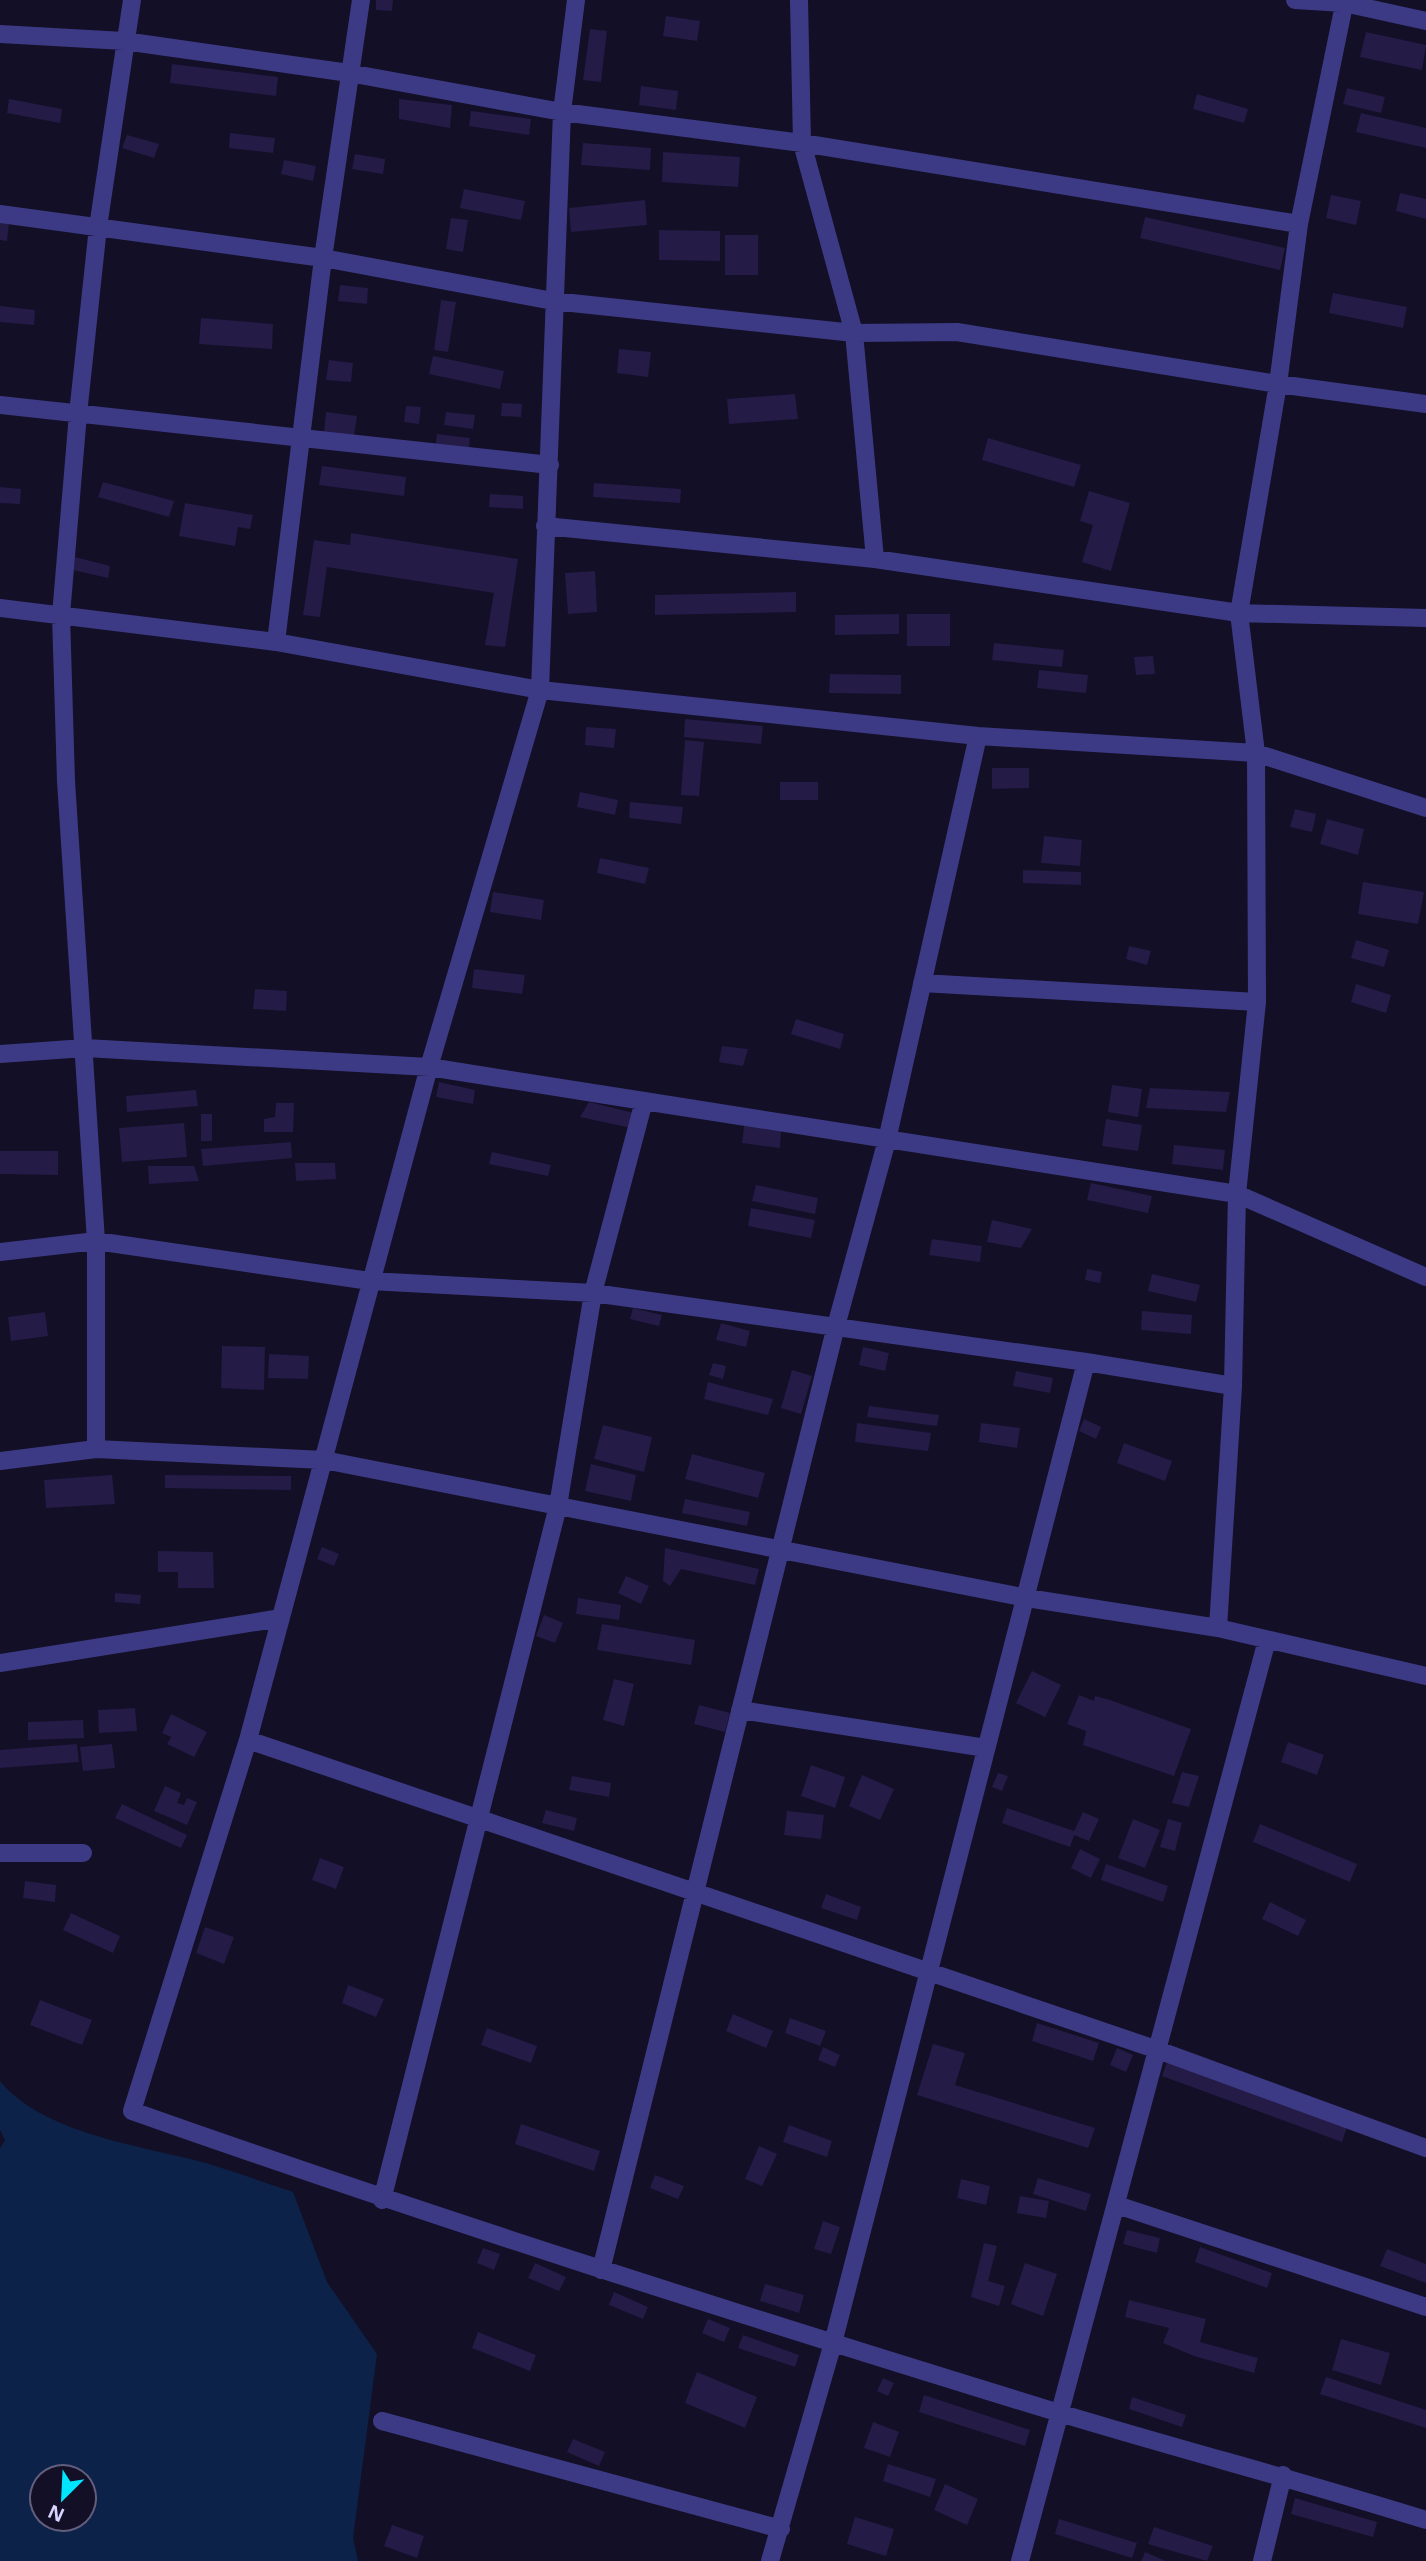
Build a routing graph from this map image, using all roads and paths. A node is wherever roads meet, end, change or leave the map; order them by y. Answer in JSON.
{"nodes":[{"id":1,"x":132,"y":0,"type":"edge"},
{"id":2,"x":361,"y":0,"type":"edge"},
{"id":3,"x":576,"y":0,"type":"edge"},
{"id":4,"x":799,"y":0,"type":"edge"},
{"id":5,"x":1295,"y":0,"type":"edge"},
{"id":6,"x":1344,"y":2,"type":"edge"},
{"id":7,"x":1426,"y":21,"type":"edge"},
{"id":8,"x":0,"y":34,"type":"edge"},
{"id":9,"x":124,"y":41,"type":"junction"},
{"id":10,"x":349,"y":73,"type":"junction"},
{"id":11,"x":562,"y":112,"type":"junction"},
{"id":12,"x":802,"y":143,"type":"junction"},
{"id":13,"x":0,"y":214,"type":"edge"},
{"id":14,"x":1300,"y":224,"type":"junction"},
{"id":15,"x":98,"y":227,"type":"junction"},
{"id":16,"x":323,"y":258,"type":"junction"},
{"id":17,"x":553,"y":301,"type":"junction"},
{"id":18,"x":855,"y":333,"type":"junction"},
{"id":19,"x":1278,"y":384,"type":"junction"},
{"id":20,"x":1426,"y":404,"type":"edge"},
{"id":21,"x":0,"y":405,"type":"edge"},
{"id":22,"x":78,"y":414,"type":"junction"},
{"id":23,"x":301,"y":438,"type":"junction"},
{"id":24,"x":550,"y":466,"type":"junction"},
{"id":25,"x":545,"y":526,"type":"junction"},
{"id":26,"x":874,"y":559,"type":"junction"},
{"id":27,"x":0,"y":608,"type":"edge"},
{"id":28,"x":1239,"y":613,"type":"junction"},
{"id":29,"x":61,"y":615,"type":"junction"},
{"id":30,"x":1426,"y":618,"type":"edge"},
{"id":31,"x":276,"y":642,"type":"junction"},
{"id":32,"x":540,"y":690,"type":"junction"},
{"id":33,"x":978,"y":736,"type":"junction"},
{"id":34,"x":1256,"y":753,"type":"junction"},
{"id":35,"x":1426,"y":808,"type":"edge"},
{"id":36,"x":922,"y":983,"type":"junction"},
{"id":37,"x":1257,"y":1002,"type":"junction"},
{"id":38,"x":85,"y":1048,"type":"junction"},
{"id":39,"x":0,"y":1054,"type":"edge"},
{"id":40,"x":429,"y":1067,"type":"junction"},
{"id":41,"x":644,"y":1101,"type":"junction"},
{"id":42,"x":887,"y":1140,"type":"junction"},
{"id":43,"x":1237,"y":1194,"type":"junction"},
{"id":44,"x":96,"y":1241,"type":"junction"},
{"id":45,"x":0,"y":1252,"type":"edge"},
{"id":46,"x":1426,"y":1277,"type":"edge"},
{"id":47,"x":370,"y":1281,"type":"junction"},
{"id":48,"x":593,"y":1293,"type":"junction"},
{"id":49,"x":836,"y":1326,"type":"junction"},
{"id":50,"x":1086,"y":1362,"type":"junction"},
{"id":51,"x":1233,"y":1386,"type":"junction"},
{"id":52,"x":96,"y":1449,"type":"junction"},
{"id":53,"x":324,"y":1460,"type":"junction"},
{"id":54,"x":0,"y":1461,"type":"edge"},
{"id":55,"x":558,"y":1506,"type":"junction"},
{"id":56,"x":781,"y":1550,"type":"junction"},
{"id":57,"x":1027,"y":1598,"type":"junction"},
{"id":58,"x":281,"y":1618,"type":"junction"},
{"id":59,"x":1218,"y":1628,"type":"junction"},
{"id":60,"x":1267,"y":1640,"type":"junction"},
{"id":61,"x":0,"y":1663,"type":"edge"},
{"id":62,"x":1426,"y":1676,"type":"edge"},
{"id":63,"x":740,"y":1710,"type":"junction"},
{"id":64,"x":248,"y":1740,"type":"junction"},
{"id":65,"x":986,"y":1748,"type":"junction"},
{"id":66,"x":479,"y":1819,"type":"junction"},
{"id":67,"x":0,"y":1853,"type":"edge"},
{"id":68,"x":83,"y":1853,"type":"dead end"},
{"id":69,"x":696,"y":1892,"type":"junction"},
{"id":70,"x":929,"y":1972,"type":"junction"},
{"id":71,"x":1156,"y":2049,"type":"junction"},
{"id":72,"x":1426,"y":2148,"type":"edge"},
{"id":73,"x":382,"y":2200,"type":"junction"},
{"id":74,"x":1117,"y":2205,"type":"junction"},
{"id":75,"x":601,"y":2270,"type":"junction"},
{"id":76,"x":1426,"y":2308,"type":"edge"},
{"id":77,"x":833,"y":2343,"type":"junction"},
{"id":78,"x":1058,"y":2413,"type":"junction"},
{"id":79,"x":382,"y":2421,"type":"dead end"},
{"id":80,"x":1283,"y":2475,"type":"junction"},
{"id":81,"x":1426,"y":2520,"type":"edge"},
{"id":82,"x":781,"y":2529,"type":"junction"},
{"id":83,"x":770,"y":2561,"type":"edge"},
{"id":84,"x":1020,"y":2561,"type":"edge"},
{"id":85,"x":1262,"y":2561,"type":"edge"}],
"edges":[{"from":1,"to":9,"type":"street"},
{"from":2,"to":10,"type":"street"},
{"from":3,"to":11,"type":"street"},
{"from":4,"to":12,"type":"street"},
{"from":5,"to":6,"type":"street"},
{"from":6,"to":7,"type":"street"},
{"from":6,"to":14,"type":"street"},
{"from":8,"to":9,"type":"street"},
{"from":9,"to":10,"type":"street"},
{"from":9,"to":15,"type":"street"},
{"from":10,"to":11,"type":"street"},
{"from":10,"to":16,"type":"street"},
{"from":11,"to":12,"type":"street"},
{"from":11,"to":17,"type":"street"},
{"from":12,"to":14,"type":"street"},
{"from":12,"to":18,"type":"street"},
{"from":13,"to":15,"type":"street"},
{"from":14,"to":19,"type":"street"},
{"from":15,"to":16,"type":"street"},
{"from":15,"to":22,"type":"street"},
{"from":16,"to":17,"type":"street"},
{"from":16,"to":23,"type":"street"},
{"from":17,"to":18,"type":"street"},
{"from":17,"to":24,"type":"street"},
{"from":18,"to":19,"type":"street"},
{"from":18,"to":26,"type":"street"},
{"from":19,"to":20,"type":"street"},
{"from":19,"to":28,"type":"street"},
{"from":21,"to":22,"type":"street"},
{"from":22,"to":23,"type":"street"},
{"from":22,"to":29,"type":"street"},
{"from":23,"to":24,"type":"street"},
{"from":23,"to":31,"type":"street"},
{"from":24,"to":25,"type":"street"},
{"from":25,"to":26,"type":"street"},
{"from":25,"to":32,"type":"street"},
{"from":26,"to":28,"type":"street"},
{"from":27,"to":29,"type":"street"},
{"from":28,"to":30,"type":"street"},
{"from":28,"to":34,"type":"street"},
{"from":29,"to":31,"type":"street"},
{"from":29,"to":38,"type":"street"},
{"from":31,"to":32,"type":"street"},
{"from":32,"to":33,"type":"street"},
{"from":32,"to":40,"type":"street"},
{"from":33,"to":34,"type":"street"},
{"from":33,"to":36,"type":"street"},
{"from":34,"to":35,"type":"street"},
{"from":34,"to":37,"type":"street"},
{"from":36,"to":37,"type":"street"},
{"from":36,"to":42,"type":"street"},
{"from":37,"to":43,"type":"street"},
{"from":38,"to":39,"type":"street"},
{"from":38,"to":40,"type":"street"},
{"from":38,"to":44,"type":"street"},
{"from":40,"to":41,"type":"street"},
{"from":40,"to":47,"type":"street"},
{"from":41,"to":42,"type":"street"},
{"from":41,"to":48,"type":"street"},
{"from":42,"to":43,"type":"street"},
{"from":42,"to":49,"type":"street"},
{"from":43,"to":46,"type":"street"},
{"from":43,"to":51,"type":"street"},
{"from":44,"to":45,"type":"street"},
{"from":44,"to":47,"type":"street"},
{"from":44,"to":52,"type":"street"},
{"from":47,"to":48,"type":"street"},
{"from":47,"to":53,"type":"street"},
{"from":48,"to":49,"type":"street"},
{"from":48,"to":55,"type":"street"},
{"from":49,"to":50,"type":"street"},
{"from":49,"to":56,"type":"street"},
{"from":50,"to":51,"type":"street"},
{"from":50,"to":57,"type":"street"},
{"from":51,"to":59,"type":"street"},
{"from":52,"to":53,"type":"street"},
{"from":52,"to":54,"type":"street"},
{"from":53,"to":55,"type":"street"},
{"from":53,"to":58,"type":"street"},
{"from":55,"to":56,"type":"street"},
{"from":55,"to":66,"type":"street"},
{"from":56,"to":57,"type":"street"},
{"from":56,"to":63,"type":"street"},
{"from":57,"to":59,"type":"street"},
{"from":57,"to":65,"type":"street"},
{"from":58,"to":61,"type":"street"},
{"from":58,"to":64,"type":"street"},
{"from":59,"to":60,"type":"street"},
{"from":60,"to":62,"type":"street"},
{"from":60,"to":71,"type":"street"},
{"from":63,"to":65,"type":"street"},
{"from":63,"to":69,"type":"street"},
{"from":64,"to":66,"type":"street"},
{"from":64,"to":73,"type":"street"},
{"from":65,"to":70,"type":"street"},
{"from":66,"to":69,"type":"street"},
{"from":66,"to":73,"type":"street"},
{"from":67,"to":68,"type":"street"},
{"from":69,"to":70,"type":"street"},
{"from":69,"to":75,"type":"street"},
{"from":70,"to":71,"type":"street"},
{"from":70,"to":77,"type":"street"},
{"from":71,"to":72,"type":"street"},
{"from":71,"to":74,"type":"street"},
{"from":73,"to":75,"type":"street"},
{"from":74,"to":76,"type":"street"},
{"from":74,"to":78,"type":"street"},
{"from":75,"to":77,"type":"street"},
{"from":77,"to":78,"type":"street"},
{"from":77,"to":82,"type":"street"},
{"from":78,"to":80,"type":"street"},
{"from":78,"to":84,"type":"street"},
{"from":79,"to":82,"type":"street"},
{"from":80,"to":81,"type":"street"},
{"from":80,"to":85,"type":"street"},
{"from":82,"to":83,"type":"street"}]}
